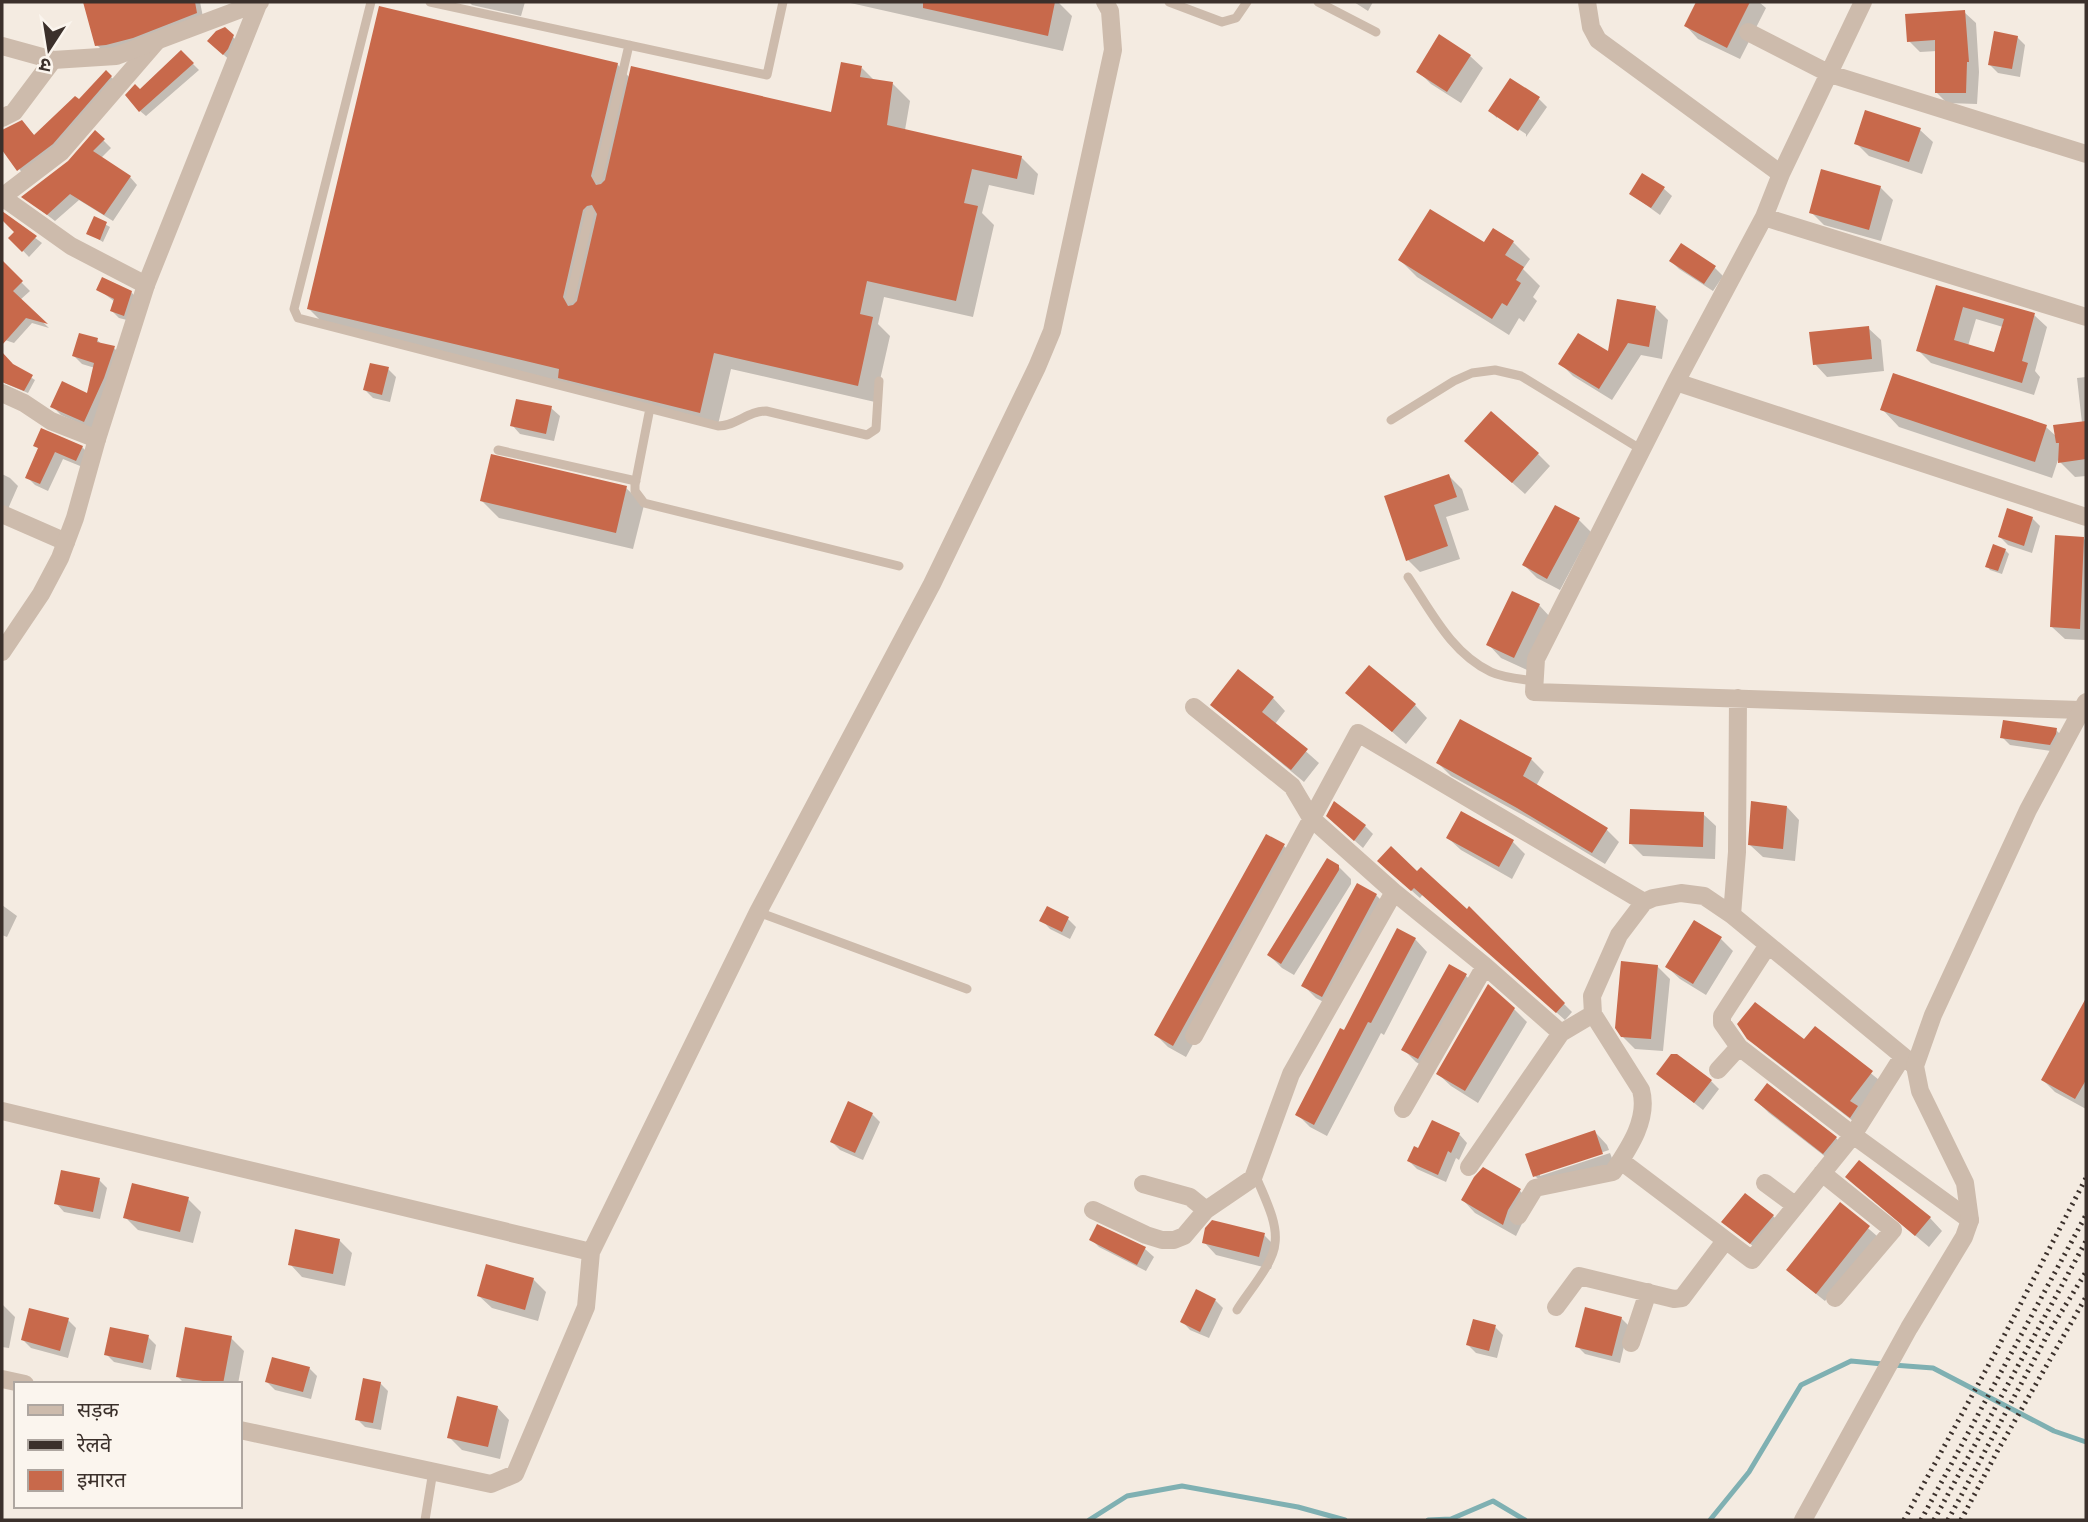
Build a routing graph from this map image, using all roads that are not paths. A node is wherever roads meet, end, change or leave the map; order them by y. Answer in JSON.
{"nodes":[{"id":1,"x":260,"y":2,"type":"edge"},
{"id":2,"x":371,"y":2,"type":"edge"},
{"id":3,"x":430,"y":2,"type":"edge"},
{"id":4,"x":783,"y":2,"type":"edge"},
{"id":5,"x":1105,"y":2,"type":"edge"},
{"id":6,"x":1169,"y":2,"type":"edge"},
{"id":7,"x":1247,"y":2,"type":"edge"},
{"id":8,"x":1318,"y":2,"type":"edge"},
{"id":9,"x":1587,"y":2,"type":"edge"},
{"id":10,"x":1863,"y":2,"type":"edge"},
{"id":11,"x":1376,"y":32,"type":"dead end"},
{"id":12,"x":1748,"y":32,"type":"dead end"},
{"id":13,"x":156,"y":42,"type":"junction"},
{"id":14,"x":629,"y":45,"type":"junction"},
{"id":15,"x":2,"y":46,"type":"edge"},
{"id":16,"x":53,"y":60,"type":"junction"},
{"id":17,"x":1830,"y":75,"type":"junction"},
{"id":18,"x":2,"y":118,"type":"edge"},
{"id":19,"x":2086,"y":154,"type":"edge"},
{"id":20,"x":1781,"y":174,"type":"junction"},
{"id":21,"x":598,"y":178,"type":"dead end"},
{"id":22,"x":2,"y":197,"type":"edge"},
{"id":23,"x":590,"y":212,"type":"dead end"},
{"id":24,"x":1764,"y":217,"type":"junction"},
{"id":25,"x":146,"y":285,"type":"junction"},
{"id":26,"x":570,"y":299,"type":"dead end"},
{"id":27,"x":2086,"y":317,"type":"edge"},
{"id":28,"x":879,"y":381,"type":"dead end"},
{"id":29,"x":1676,"y":382,"type":"junction"},
{"id":30,"x":2,"y":393,"type":"edge"},
{"id":31,"x":650,"y":408,"type":"junction"},
{"id":32,"x":1391,"y":420,"type":"dead end"},
{"id":33,"x":97,"y":439,"type":"junction"},
{"id":34,"x":498,"y":450,"type":"dead end"},
{"id":35,"x":1642,"y":450,"type":"junction"},
{"id":36,"x":636,"y":481,"type":"junction"},
{"id":37,"x":2,"y":514,"type":"edge"},
{"id":38,"x":2086,"y":517,"type":"edge"},
{"id":39,"x":66,"y":542,"type":"junction"},
{"id":40,"x":899,"y":566,"type":"dead end"},
{"id":41,"x":1408,"y":577,"type":"dead end"},
{"id":42,"x":2,"y":652,"type":"edge"},
{"id":43,"x":1534,"y":681,"type":"junction"},
{"id":44,"x":1738,"y":698,"type":"junction"},
{"id":45,"x":2084,"y":706,"type":"edge"},
{"id":46,"x":1194,"y":707,"type":"dead end"},
{"id":47,"x":1311,"y":818,"type":"junction"},
{"id":48,"x":1394,"y":892,"type":"junction"},
{"id":49,"x":1644,"y":902,"type":"junction"},
{"id":50,"x":758,"y":912,"type":"junction"},
{"id":51,"x":1732,"y":915,"type":"junction"},
{"id":52,"x":1768,"y":945,"type":"junction"},
{"id":53,"x":1485,"y":967,"type":"junction"},
{"id":54,"x":967,"y":989,"type":"dead end"},
{"id":55,"x":1593,"y":1014,"type":"junction"},
{"id":56,"x":1561,"y":1033,"type":"junction"},
{"id":57,"x":1194,"y":1036,"type":"dead end"},
{"id":58,"x":1739,"y":1047,"type":"junction"},
{"id":59,"x":1909,"y":1061,"type":"junction"},
{"id":60,"x":1718,"y":1070,"type":"dead end"},
{"id":61,"x":1403,"y":1109,"type":"dead end"},
{"id":62,"x":2,"y":1111,"type":"edge"},
{"id":63,"x":1853,"y":1135,"type":"junction"},
{"id":64,"x":1620,"y":1160,"type":"junction"},
{"id":65,"x":1469,"y":1167,"type":"dead end"},
{"id":66,"x":1255,"y":1172,"type":"junction"},
{"id":67,"x":1822,"y":1173,"type":"junction"},
{"id":68,"x":1765,"y":1183,"type":"dead end"},
{"id":69,"x":1143,"y":1184,"type":"dead end"},
{"id":70,"x":1796,"y":1206,"type":"junction"},
{"id":71,"x":1093,"y":1210,"type":"dead end"},
{"id":72,"x":1206,"y":1210,"type":"junction"},
{"id":73,"x":1518,"y":1216,"type":"dead end"},
{"id":74,"x":1970,"y":1220,"type":"junction"},
{"id":75,"x":1725,"y":1241,"type":"junction"},
{"id":76,"x":591,"y":1252,"type":"junction"},
{"id":77,"x":1648,"y":1292,"type":"junction"},
{"id":78,"x":1835,"y":1298,"type":"dead end"},
{"id":79,"x":1556,"y":1307,"type":"dead end"},
{"id":80,"x":1237,"y":1310,"type":"dead end"},
{"id":81,"x":1631,"y":1343,"type":"dead end"},
{"id":82,"x":242,"y":1430,"type":"edge"},
{"id":83,"x":433,"y":1471,"type":"junction"},
{"id":84,"x":425,"y":1520,"type":"edge"},
{"id":85,"x":1803,"y":1520,"type":"edge"}],
"edges":[{"from":1,"to":13,"type":"street"},
{"from":1,"to":25,"type":"street"},
{"from":2,"to":31,"type":"lane"},
{"from":3,"to":14,"type":"lane"},
{"from":4,"to":14,"type":"lane"},
{"from":5,"to":50,"type":"street"},
{"from":6,"to":7,"type":"lane"},
{"from":8,"to":11,"type":"lane"},
{"from":9,"to":20,"type":"street"},
{"from":10,"to":17,"type":"street"},
{"from":12,"to":17,"type":"street"},
{"from":13,"to":16,"type":"street"},
{"from":13,"to":22,"type":"street"},
{"from":14,"to":21,"type":"lane"},
{"from":15,"to":16,"type":"street"},
{"from":16,"to":18,"type":"street"},
{"from":17,"to":19,"type":"street"},
{"from":17,"to":20,"type":"street"},
{"from":20,"to":24,"type":"street"},
{"from":22,"to":25,"type":"street"},
{"from":23,"to":26,"type":"lane"},
{"from":24,"to":27,"type":"street"},
{"from":24,"to":29,"type":"street"},
{"from":25,"to":33,"type":"street"},
{"from":28,"to":31,"type":"lane"},
{"from":29,"to":35,"type":"street"},
{"from":29,"to":38,"type":"street"},
{"from":30,"to":33,"type":"street"},
{"from":31,"to":36,"type":"lane"},
{"from":32,"to":35,"type":"lane"},
{"from":33,"to":39,"type":"street"},
{"from":34,"to":36,"type":"lane"},
{"from":35,"to":43,"type":"street"},
{"from":36,"to":40,"type":"lane"},
{"from":37,"to":39,"type":"street"},
{"from":39,"to":42,"type":"street"},
{"from":41,"to":43,"type":"lane"},
{"from":43,"to":44,"type":"street"},
{"from":44,"to":45,"type":"street"},
{"from":44,"to":51,"type":"street"},
{"from":45,"to":59,"type":"street"},
{"from":46,"to":47,"type":"street"},
{"from":47,"to":48,"type":"street"},
{"from":47,"to":49,"type":"street"},
{"from":47,"to":57,"type":"street"},
{"from":48,"to":53,"type":"street"},
{"from":48,"to":66,"type":"street"},
{"from":49,"to":51,"type":"street"},
{"from":49,"to":55,"type":"street"},
{"from":50,"to":54,"type":"lane"},
{"from":50,"to":76,"type":"street"},
{"from":51,"to":52,"type":"street"},
{"from":52,"to":58,"type":"street"},
{"from":52,"to":59,"type":"street"},
{"from":53,"to":56,"type":"street"},
{"from":53,"to":61,"type":"street"},
{"from":55,"to":56,"type":"street"},
{"from":55,"to":64,"type":"street"},
{"from":56,"to":65,"type":"street"},
{"from":58,"to":60,"type":"street"},
{"from":58,"to":63,"type":"street"},
{"from":59,"to":63,"type":"street"},
{"from":59,"to":74,"type":"street"},
{"from":62,"to":76,"type":"street"},
{"from":63,"to":67,"type":"street"},
{"from":63,"to":74,"type":"street"},
{"from":64,"to":73,"type":"street"},
{"from":64,"to":75,"type":"street"},
{"from":66,"to":72,"type":"street"},
{"from":66,"to":80,"type":"lane"},
{"from":67,"to":70,"type":"street"},
{"from":67,"to":78,"type":"street"},
{"from":68,"to":70,"type":"street"},
{"from":69,"to":72,"type":"street"},
{"from":70,"to":75,"type":"street"},
{"from":71,"to":72,"type":"street"},
{"from":74,"to":85,"type":"street"},
{"from":75,"to":77,"type":"street"},
{"from":76,"to":83,"type":"street"},
{"from":77,"to":79,"type":"street"},
{"from":77,"to":81,"type":"street"},
{"from":82,"to":83,"type":"street"},
{"from":83,"to":84,"type":"lane"}]}
